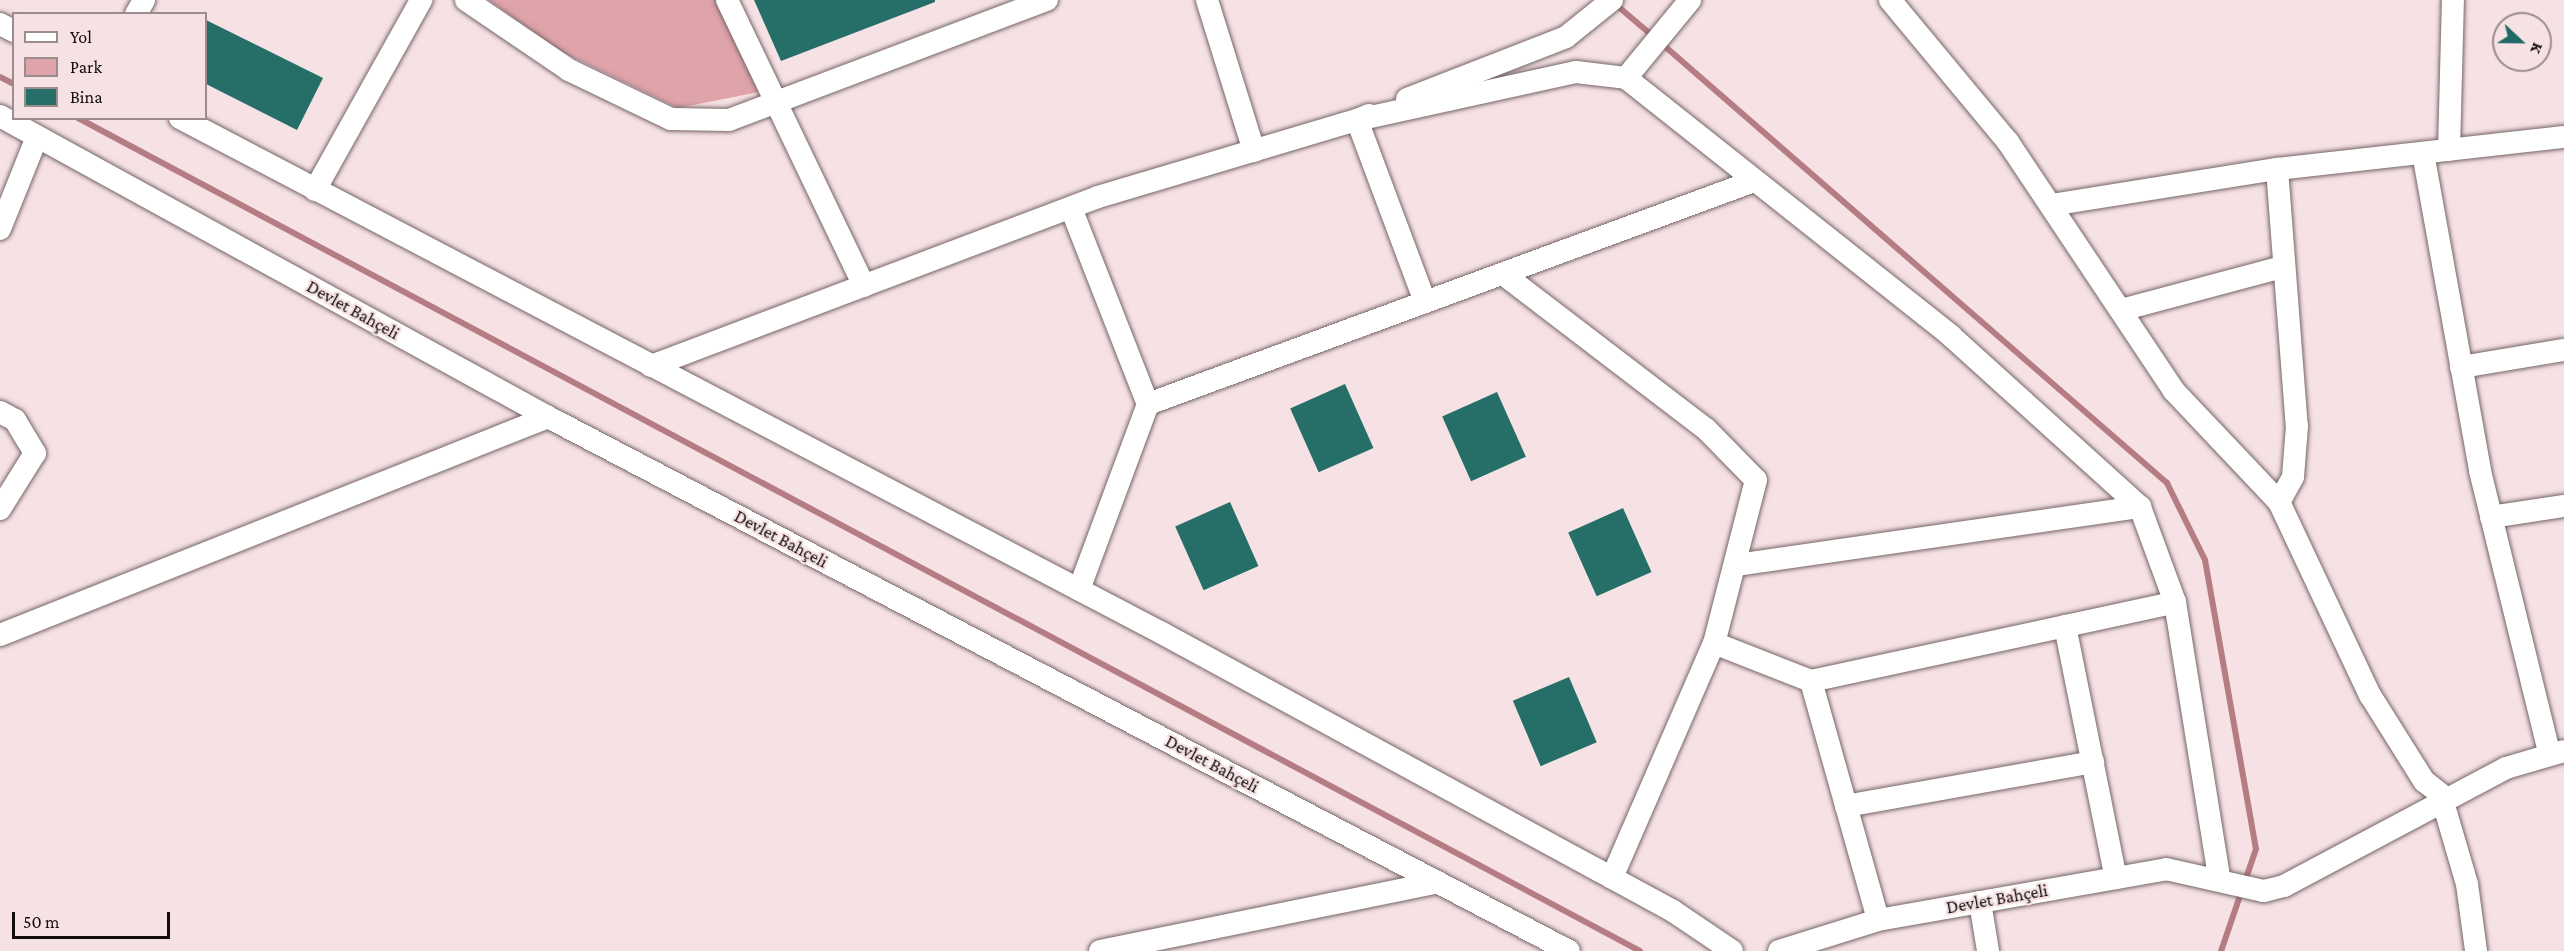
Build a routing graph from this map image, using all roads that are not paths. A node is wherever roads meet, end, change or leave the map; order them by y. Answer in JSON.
{"nodes":[{"id":1,"x":422,"y":0,"type":"edge"},
{"id":2,"x":466,"y":0,"type":"edge"},
{"id":3,"x":727,"y":0,"type":"edge"},
{"id":4,"x":1047,"y":0,"type":"edge"},
{"id":5,"x":1207,"y":0,"type":"edge"},
{"id":6,"x":1612,"y":0,"type":"edge"},
{"id":7,"x":1690,"y":0,"type":"edge"},
{"id":8,"x":1890,"y":0,"type":"edge"},
{"id":9,"x":2452,"y":0,"type":"edge"},
{"id":10,"x":991,"y":9,"type":"edge"},
{"id":11,"x":1626,"y":78,"type":"junction"},
{"id":12,"x":776,"y":102,"type":"junction"},
{"id":13,"x":0,"y":116,"type":"edge"},
{"id":14,"x":184,"y":120,"type":"edge"},
{"id":15,"x":1357,"y":120,"type":"junction"},
{"id":16,"x":37,"y":137,"type":"junction"},
{"id":17,"x":2564,"y":137,"type":"edge"},
{"id":18,"x":2449,"y":150,"type":"junction"},
{"id":19,"x":1254,"y":151,"type":"junction"},
{"id":20,"x":2423,"y":153,"type":"junction"},
{"id":21,"x":2277,"y":169,"type":"junction"},
{"id":22,"x":1754,"y":181,"type":"junction"},
{"id":23,"x":315,"y":189,"type":"junction"},
{"id":24,"x":2051,"y":205,"type":"junction"},
{"id":25,"x":1071,"y":208,"type":"junction"},
{"id":26,"x":0,"y":229,"type":"edge"},
{"id":27,"x":2283,"y":267,"type":"junction"},
{"id":28,"x":1503,"y":274,"type":"junction"},
{"id":29,"x":864,"y":286,"type":"junction"},
{"id":30,"x":1425,"y":302,"type":"junction"},
{"id":31,"x":2121,"y":310,"type":"junction"},
{"id":32,"x":2564,"y":350,"type":"edge"},
{"id":33,"x":651,"y":366,"type":"junction"},
{"id":34,"x":2461,"y":367,"type":"junction"},
{"id":35,"x":1149,"y":404,"type":"junction"},
{"id":36,"x":0,"y":412,"type":"edge"},
{"id":37,"x":548,"y":417,"type":"junction"},
{"id":38,"x":2278,"y":502,"type":"junction"},
{"id":39,"x":2564,"y":506,"type":"edge"},
{"id":40,"x":2140,"y":507,"type":"junction"},
{"id":41,"x":0,"y":509,"type":"edge"},
{"id":42,"x":2491,"y":517,"type":"junction"},
{"id":43,"x":1736,"y":565,"type":"junction"},
{"id":44,"x":1079,"y":590,"type":"junction"},
{"id":45,"x":2175,"y":602,"type":"junction"},
{"id":46,"x":2065,"y":626,"type":"junction"},
{"id":47,"x":0,"y":635,"type":"edge"},
{"id":48,"x":1714,"y":643,"type":"junction"},
{"id":49,"x":1811,"y":681,"type":"junction"},
{"id":50,"x":2557,"y":753,"type":"edge"},
{"id":51,"x":2093,"y":762,"type":"junction"},
{"id":52,"x":2445,"y":800,"type":"junction"},
{"id":53,"x":1846,"y":806,"type":"junction"},
{"id":54,"x":2219,"y":877,"type":"junction"},
{"id":55,"x":1612,"y":878,"type":"junction"},
{"id":56,"x":2116,"y":878,"type":"junction"},
{"id":57,"x":1438,"y":882,"type":"junction"},
{"id":58,"x":1980,"y":902,"type":"junction"},
{"id":59,"x":1878,"y":920,"type":"junction"},
{"id":60,"x":1565,"y":950,"type":"edge"},
{"id":61,"x":1100,"y":951,"type":"edge"},
{"id":62,"x":1732,"y":951,"type":"edge"},
{"id":63,"x":1779,"y":951,"type":"edge"},
{"id":64,"x":1988,"y":951,"type":"edge"},
{"id":65,"x":2476,"y":951,"type":"edge"}],
"edges":[{"from":1,"to":23,"type":"street"},
{"from":2,"to":12,"type":"street"},
{"from":3,"to":12,"type":"street"},
{"from":4,"to":10,"type":"street"},
{"from":5,"to":19,"type":"street"},
{"from":6,"to":15,"type":"street"},
{"from":7,"to":11,"type":"street"},
{"from":8,"to":24,"type":"street"},
{"from":9,"to":18,"type":"street"},
{"from":10,"to":12,"type":"street"},
{"from":11,"to":15,"type":"street"},
{"from":11,"to":22,"type":"street"},
{"from":12,"to":29,"type":"street"},
{"from":13,"to":16,"type":"street","name":"Devlet Bahçeli"},
{"from":14,"to":23,"type":"street"},
{"from":15,"to":19,"type":"street"},
{"from":15,"to":30,"type":"street"},
{"from":16,"to":26,"type":"street"},
{"from":16,"to":37,"type":"street","name":"Devlet Bahçeli"},
{"from":17,"to":18,"type":"street"},
{"from":18,"to":20,"type":"street"},
{"from":19,"to":25,"type":"street"},
{"from":20,"to":21,"type":"street"},
{"from":20,"to":34,"type":"street"},
{"from":21,"to":24,"type":"street"},
{"from":21,"to":27,"type":"street"},
{"from":22,"to":28,"type":"street"},
{"from":22,"to":40,"type":"street"},
{"from":23,"to":33,"type":"street"},
{"from":24,"to":31,"type":"street"},
{"from":25,"to":29,"type":"street"},
{"from":25,"to":35,"type":"street"},
{"from":27,"to":31,"type":"street"},
{"from":27,"to":38,"type":"street"},
{"from":28,"to":30,"type":"street"},
{"from":28,"to":43,"type":"street"},
{"from":29,"to":33,"type":"street"},
{"from":30,"to":35,"type":"street"},
{"from":31,"to":38,"type":"street"},
{"from":32,"to":34,"type":"street"},
{"from":33,"to":44,"type":"street"},
{"from":34,"to":42,"type":"street"},
{"from":35,"to":44,"type":"street"},
{"from":36,"to":41,"type":"street"},
{"from":37,"to":47,"type":"street"},
{"from":37,"to":57,"type":"street","name":"Devlet Bahçeli"},
{"from":38,"to":52,"type":"street"},
{"from":39,"to":42,"type":"street"},
{"from":40,"to":43,"type":"street"},
{"from":40,"to":45,"type":"street"},
{"from":42,"to":50,"type":"street"},
{"from":43,"to":48,"type":"street"},
{"from":44,"to":55,"type":"street"},
{"from":45,"to":46,"type":"street"},
{"from":45,"to":54,"type":"street"},
{"from":46,"to":49,"type":"street"},
{"from":46,"to":51,"type":"street"},
{"from":48,"to":49,"type":"street"},
{"from":48,"to":55,"type":"street"},
{"from":49,"to":53,"type":"street"},
{"from":50,"to":52,"type":"street"},
{"from":51,"to":53,"type":"street"},
{"from":51,"to":56,"type":"street"},
{"from":52,"to":54,"type":"street","name":"Devlet Bahçeli"},
{"from":52,"to":65,"type":"street"},
{"from":53,"to":59,"type":"street"},
{"from":54,"to":56,"type":"street","name":"Devlet Bahçeli"},
{"from":55,"to":62,"type":"street"},
{"from":56,"to":58,"type":"street","name":"Devlet Bahçeli"},
{"from":57,"to":60,"type":"street","name":"Devlet Bahçeli"},
{"from":57,"to":61,"type":"street"},
{"from":58,"to":59,"type":"street","name":"Devlet Bahçeli"},
{"from":58,"to":64,"type":"street"},
{"from":59,"to":63,"type":"street","name":"Devlet Bahçeli"}]}
